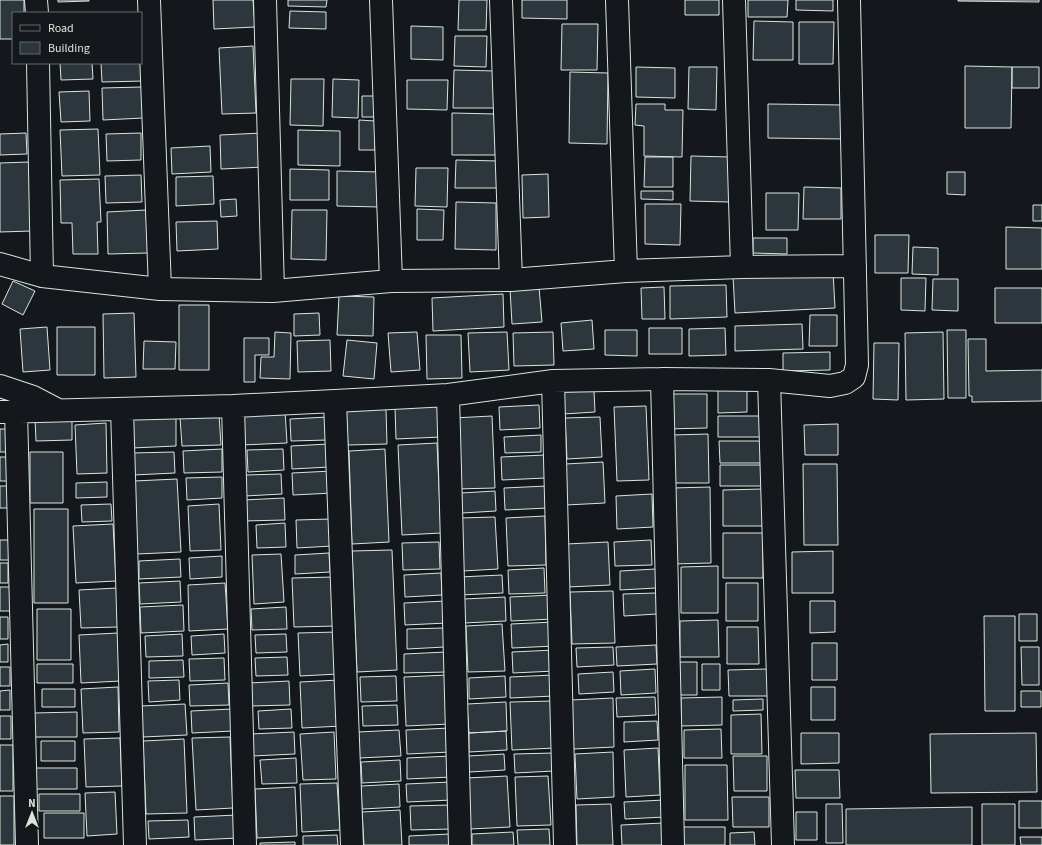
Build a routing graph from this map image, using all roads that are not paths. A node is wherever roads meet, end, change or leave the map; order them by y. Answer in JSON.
{"nodes":[{"id":1,"x":36,"y":0,"type":"edge"},
{"id":2,"x":149,"y":0,"type":"edge"},
{"id":3,"x":265,"y":0,"type":"edge"},
{"id":4,"x":381,"y":0,"type":"edge"},
{"id":5,"x":501,"y":0,"type":"edge"},
{"id":6,"x":617,"y":0,"type":"edge"},
{"id":7,"x":734,"y":0,"type":"edge"},
{"id":8,"x":849,"y":0,"type":"edge"},
{"id":9,"x":37,"y":12,"type":"edge"},
{"id":10,"x":38,"y":64,"type":"edge"},
{"id":11,"x":0,"y":264,"type":"edge"},
{"id":12,"x":855,"y":266,"type":"junction"},
{"id":13,"x":742,"y":267,"type":"junction"},
{"id":14,"x":626,"y":271,"type":"junction"},
{"id":15,"x":42,"y":276,"type":"junction"},
{"id":16,"x":511,"y":280,"type":"junction"},
{"id":17,"x":391,"y":281,"type":"junction"},
{"id":18,"x":160,"y":289,"type":"junction"},
{"id":19,"x":273,"y":291,"type":"junction"},
{"id":20,"x":662,"y":379,"type":"junction"},
{"id":21,"x":769,"y":380,"type":"junction"},
{"id":22,"x":553,"y":381,"type":"junction"},
{"id":23,"x":0,"y":386,"type":"edge"},
{"id":24,"x":448,"y":395,"type":"junction"},
{"id":25,"x":335,"y":401,"type":"junction"},
{"id":26,"x":232,"y":406,"type":"junction"},
{"id":27,"x":122,"y":408,"type":"junction"},
{"id":28,"x":57,"y":410,"type":"junction"},
{"id":29,"x":8,"y":411,"type":"edge"},
{"id":30,"x":27,"y":845,"type":"edge"},
{"id":31,"x":135,"y":845,"type":"edge"},
{"id":32,"x":245,"y":845,"type":"edge"},
{"id":33,"x":352,"y":845,"type":"edge"},
{"id":34,"x":460,"y":845,"type":"edge"},
{"id":35,"x":565,"y":845,"type":"edge"},
{"id":36,"x":673,"y":845,"type":"edge"},
{"id":37,"x":783,"y":845,"type":"edge"}],
"edges":[{"from":1,"to":9,"type":"street"},
{"from":2,"to":18,"type":"street"},
{"from":3,"to":19,"type":"street"},
{"from":4,"to":17,"type":"street"},
{"from":5,"to":16,"type":"street"},
{"from":6,"to":14,"type":"street"},
{"from":7,"to":13,"type":"street"},
{"from":8,"to":12,"type":"street"},
{"from":10,"to":15,"type":"street"},
{"from":11,"to":15,"type":"street"},
{"from":12,"to":13,"type":"street"},
{"from":12,"to":21,"type":"street"},
{"from":13,"to":14,"type":"street"},
{"from":14,"to":16,"type":"street"},
{"from":15,"to":18,"type":"street"},
{"from":16,"to":17,"type":"street"},
{"from":17,"to":19,"type":"street"},
{"from":18,"to":19,"type":"street"},
{"from":20,"to":21,"type":"street"},
{"from":20,"to":22,"type":"street"},
{"from":20,"to":36,"type":"street"},
{"from":21,"to":37,"type":"street"},
{"from":22,"to":24,"type":"street"},
{"from":22,"to":35,"type":"street"},
{"from":23,"to":28,"type":"street"},
{"from":24,"to":25,"type":"street"},
{"from":24,"to":34,"type":"street"},
{"from":25,"to":26,"type":"street"},
{"from":25,"to":33,"type":"street"},
{"from":26,"to":27,"type":"street"},
{"from":26,"to":32,"type":"street"},
{"from":27,"to":28,"type":"street"},
{"from":27,"to":31,"type":"street"},
{"from":28,"to":29,"type":"street"},
{"from":29,"to":30,"type":"street"}]}
